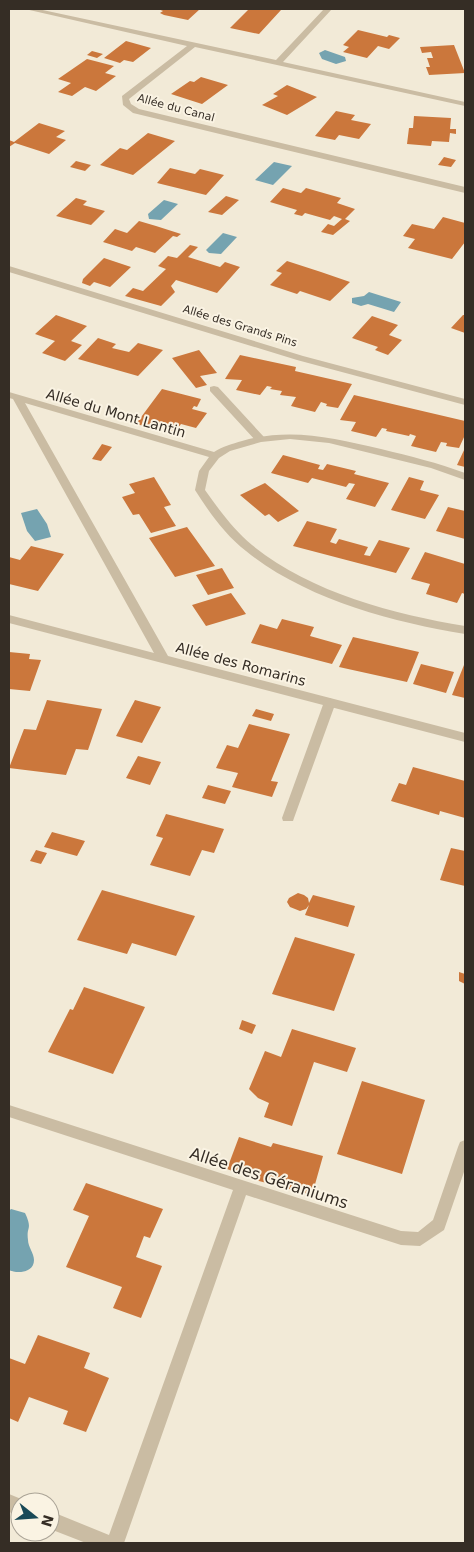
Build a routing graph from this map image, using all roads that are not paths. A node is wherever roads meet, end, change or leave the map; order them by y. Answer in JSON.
{"nodes":[{"id":1,"x":28,"y":9,"type":"edge"},
{"id":2,"x":328,"y":9,"type":"edge"},
{"id":3,"x":193,"y":46,"type":"junction"},
{"id":4,"x":278,"y":63,"type":"junction"},
{"id":5,"x":465,"y":104,"type":"edge"},
{"id":6,"x":465,"y":190,"type":"edge"},
{"id":7,"x":9,"y":269,"type":"edge"},
{"id":8,"x":214,"y":389,"type":"dead end"},
{"id":9,"x":13,"y":397,"type":"edge"},
{"id":10,"x":465,"y":402,"type":"edge"},
{"id":11,"x":260,"y":439,"type":"junction"},
{"id":12,"x":215,"y":456,"type":"junction"},
{"id":13,"x":465,"y":477,"type":"edge"},
{"id":14,"x":9,"y":619,"type":"edge"},
{"id":15,"x":465,"y":630,"type":"edge"},
{"id":16,"x":164,"y":660,"type":"junction"},
{"id":17,"x":330,"y":702,"type":"junction"},
{"id":18,"x":465,"y":738,"type":"edge"},
{"id":19,"x":288,"y":818,"type":"dead end"},
{"id":20,"x":9,"y":1111,"type":"edge"},
{"id":21,"x":465,"y":1147,"type":"edge"},
{"id":22,"x":241,"y":1188,"type":"junction"},
{"id":23,"x":60,"y":1524,"type":"edge"},
{"id":24,"x":107,"y":1543,"type":"edge"},
{"id":25,"x":115,"y":1543,"type":"edge"}],
"edges":[{"from":1,"to":3,"type":"street"},
{"from":2,"to":4,"type":"street"},
{"from":3,"to":4,"type":"street"},
{"from":3,"to":6,"type":"street","name":"Allée du Canal"},
{"from":4,"to":5,"type":"street"},
{"from":7,"to":10,"type":"street","name":"Allée des Grands Pins"},
{"from":8,"to":11,"type":"street"},
{"from":9,"to":12,"type":"street","name":"Allée du Mont Lantin"},
{"from":9,"to":16,"type":"street"},
{"from":11,"to":12,"type":"street"},
{"from":11,"to":13,"type":"street"},
{"from":12,"to":15,"type":"street"},
{"from":14,"to":16,"type":"street","name":"Allée des Romarins"},
{"from":16,"to":17,"type":"street","name":"Allée des Romarins"},
{"from":17,"to":18,"type":"street","name":"Allée des Romarins"},
{"from":17,"to":19,"type":"street"},
{"from":20,"to":22,"type":"street","name":"Allée des Géraniums"},
{"from":21,"to":22,"type":"street","name":"Allée des Géraniums"},
{"from":22,"to":25,"type":"street"},
{"from":23,"to":24,"type":"street"}]}
